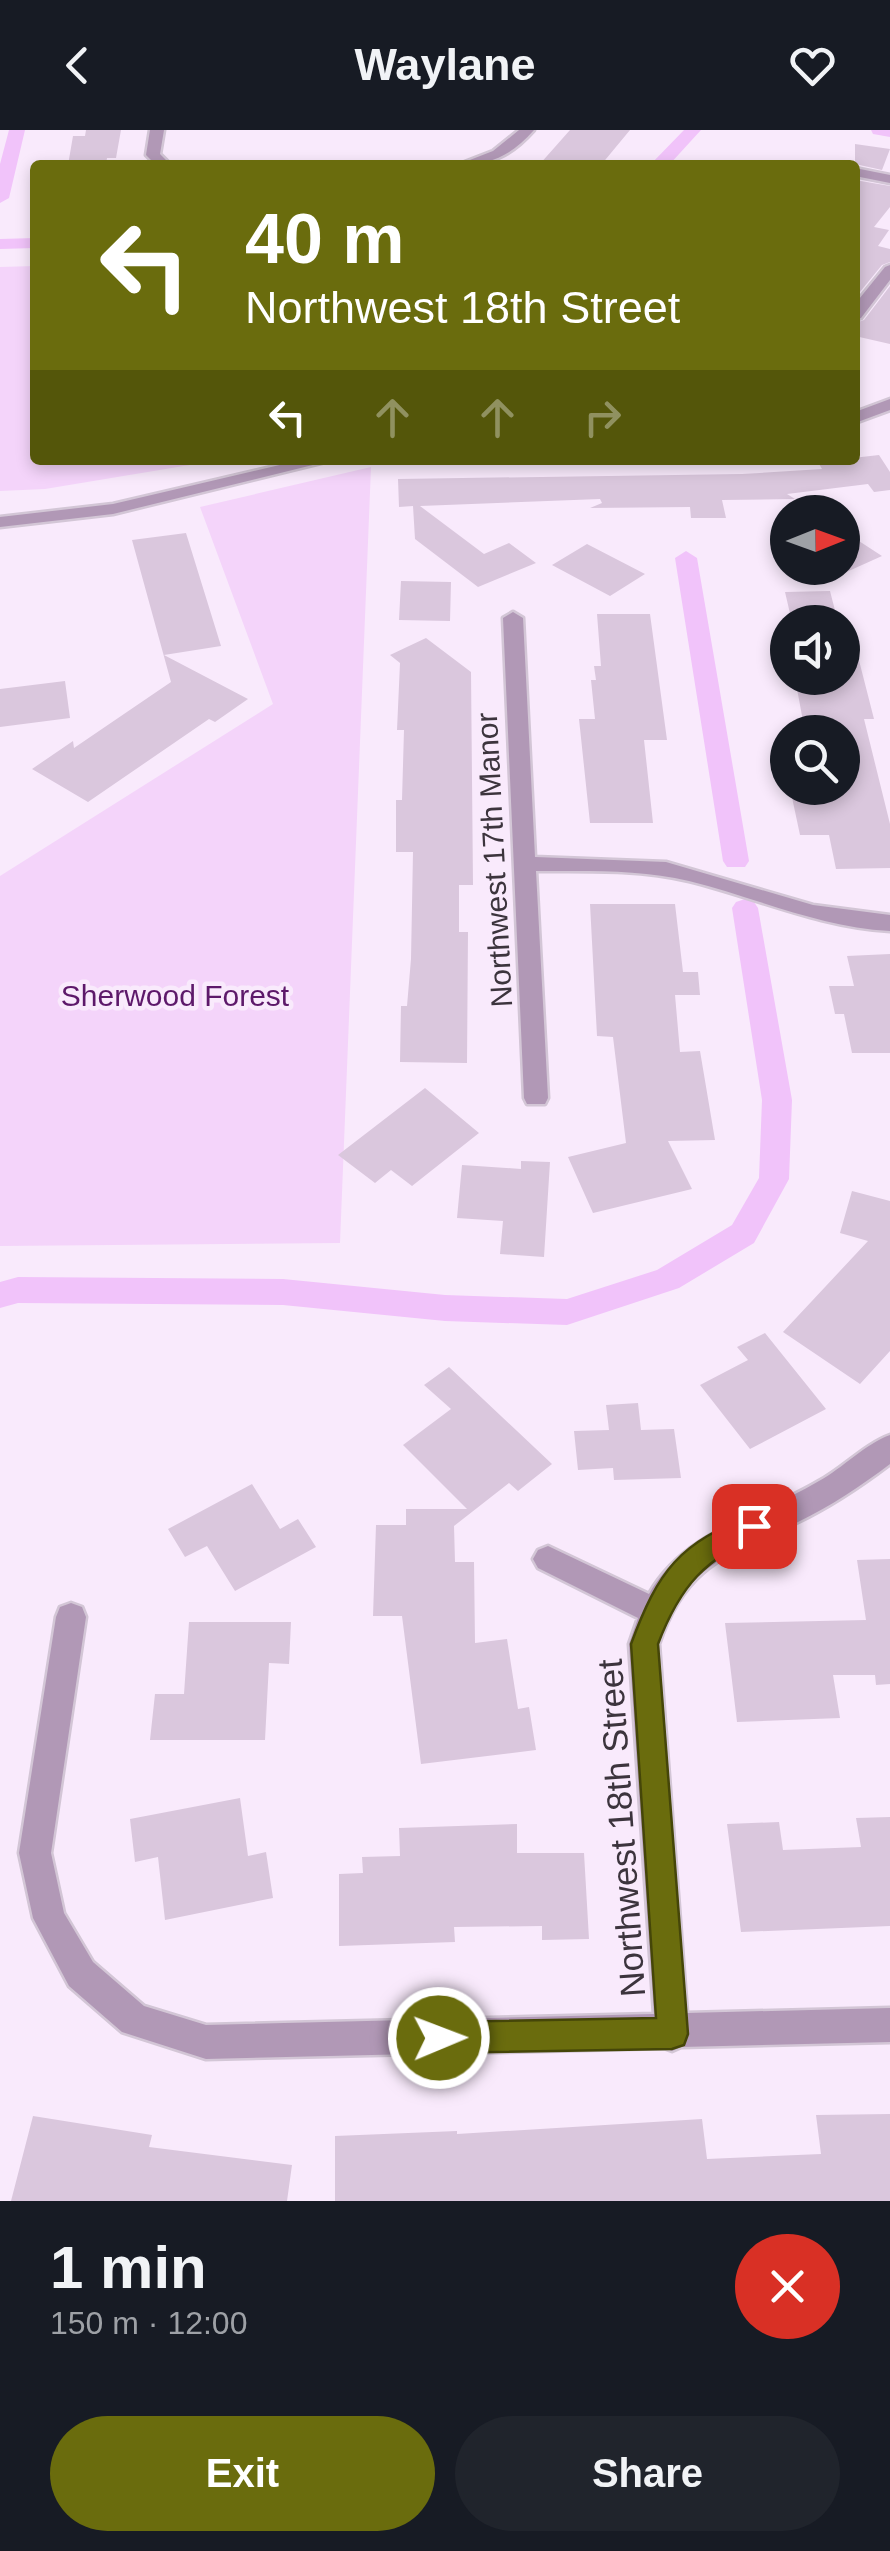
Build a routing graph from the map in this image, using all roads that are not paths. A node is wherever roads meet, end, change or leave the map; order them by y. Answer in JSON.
{"nodes":[{"id":1,"x":157,"y":130,"type":"edge"},
{"id":2,"x":527,"y":130,"type":"edge"},
{"id":3,"x":158,"y":160,"type":"edge"},
{"id":4,"x":491,"y":160,"type":"edge"},
{"id":5,"x":860,"y":173,"type":"edge"},
{"id":6,"x":890,"y":179,"type":"edge"},
{"id":7,"x":890,"y":270,"type":"edge"},
{"id":8,"x":860,"y":309,"type":"edge"},
{"id":9,"x":890,"y":404,"type":"edge"},
{"id":10,"x":860,"y":416,"type":"edge"},
{"id":11,"x":302,"y":465,"type":"edge"},
{"id":12,"x":0,"y":522,"type":"edge"},
{"id":13,"x":513,"y":618,"type":"dead end"},
{"id":14,"x":523,"y":864,"type":"junction"},
{"id":15,"x":890,"y":923,"type":"edge"},
{"id":16,"x":536,"y":1098,"type":"dead end"},
{"id":17,"x":890,"y":1448,"type":"edge"},
{"id":18,"x":548,"y":1560,"type":"dead end"},
{"id":19,"x":656,"y":1612,"type":"junction"},
{"id":20,"x":71,"y":1617,"type":"dead end"},
{"id":21,"x":890,"y":2025,"type":"edge"},
{"id":22,"x":672,"y":2034,"type":"junction"}],
"edges":[{"from":1,"to":3,"type":"street"},
{"from":2,"to":4,"type":"street"},
{"from":5,"to":6,"type":"street"},
{"from":7,"to":8,"type":"street"},
{"from":9,"to":10,"type":"street"},
{"from":11,"to":12,"type":"street"},
{"from":13,"to":14,"type":"street","name":"Northwest 17th Manor"},
{"from":14,"to":15,"type":"street"},
{"from":14,"to":16,"type":"street","name":"Northwest 17th Manor"},
{"from":17,"to":19,"type":"street","name":"Northwest 18th Street"},
{"from":18,"to":19,"type":"street"},
{"from":19,"to":22,"type":"street","name":"Northwest 18th Street"},
{"from":20,"to":22,"type":"street"},
{"from":21,"to":22,"type":"street"}]}
